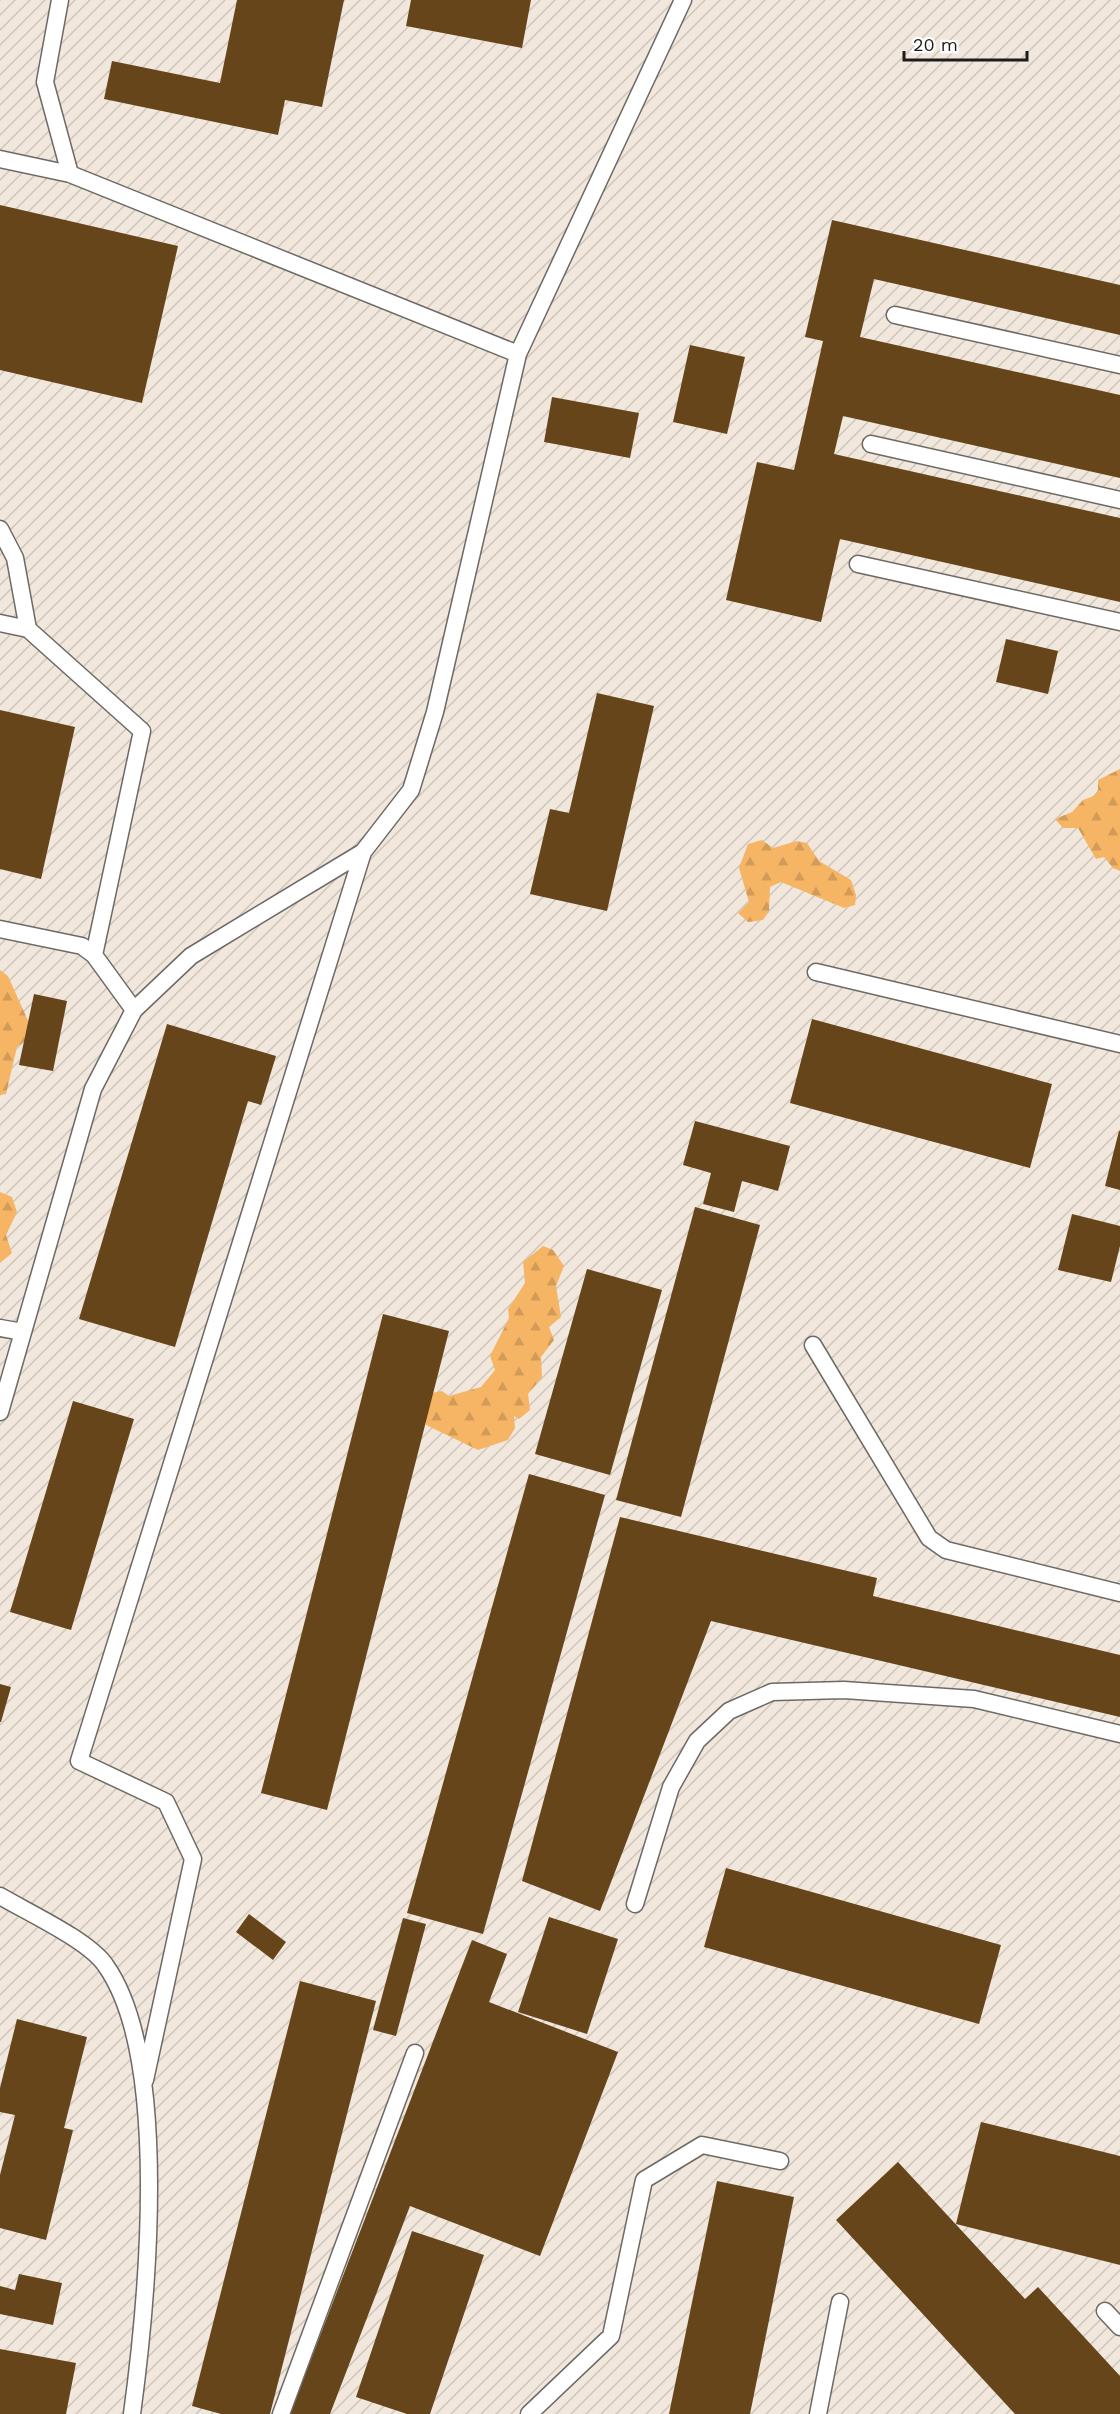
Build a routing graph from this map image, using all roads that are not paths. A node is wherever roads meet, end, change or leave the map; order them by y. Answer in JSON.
{"nodes":[{"id":1,"x":60,"y":0,"type":"edge"},
{"id":2,"x":683,"y":0,"type":"edge"},
{"id":3,"x":0,"y":159,"type":"edge"},
{"id":4,"x":70,"y":174,"type":"junction"},
{"id":5,"x":895,"y":315,"type":"dead end"},
{"id":6,"x":518,"y":354,"type":"junction"},
{"id":7,"x":1120,"y":365,"type":"edge"},
{"id":8,"x":871,"y":444,"type":"dead end"},
{"id":9,"x":1120,"y":500,"type":"edge"},
{"id":10,"x":0,"y":529,"type":"edge"},
{"id":11,"x":858,"y":564,"type":"dead end"},
{"id":12,"x":1120,"y":622,"type":"edge"},
{"id":13,"x":0,"y":623,"type":"edge"},
{"id":14,"x":28,"y":629,"type":"junction"},
{"id":15,"x":363,"y":852,"type":"junction"},
{"id":16,"x":0,"y":929,"type":"edge"},
{"id":17,"x":94,"y":955,"type":"junction"},
{"id":18,"x":816,"y":972,"type":"dead end"},
{"id":19,"x":134,"y":1010,"type":"junction"},
{"id":20,"x":1120,"y":1044,"type":"edge"},
{"id":21,"x":0,"y":1328,"type":"edge"},
{"id":22,"x":23,"y":1332,"type":"junction"},
{"id":23,"x":813,"y":1345,"type":"dead end"},
{"id":24,"x":0,"y":1412,"type":"edge"},
{"id":25,"x":1120,"y":1593,"type":"edge"},
{"id":26,"x":1120,"y":1734,"type":"edge"},
{"id":27,"x":0,"y":1896,"type":"edge"},
{"id":28,"x":635,"y":1904,"type":"dead end"},
{"id":29,"x":415,"y":2053,"type":"dead end"},
{"id":30,"x":145,"y":2080,"type":"junction"},
{"id":31,"x":780,"y":2161,"type":"dead end"},
{"id":32,"x":840,"y":2302,"type":"dead end"},
{"id":33,"x":1105,"y":2311,"type":"dead end"},
{"id":34,"x":1120,"y":2327,"type":"edge"},
{"id":35,"x":132,"y":2414,"type":"edge"},
{"id":36,"x":281,"y":2414,"type":"edge"},
{"id":37,"x":529,"y":2414,"type":"edge"},
{"id":38,"x":818,"y":2414,"type":"edge"}],
"edges":[{"from":1,"to":4,"type":"lane"},
{"from":2,"to":6,"type":"lane"},
{"from":3,"to":4,"type":"lane"},
{"from":4,"to":6,"type":"lane"},
{"from":5,"to":7,"type":"lane"},
{"from":6,"to":15,"type":"lane"},
{"from":8,"to":9,"type":"lane"},
{"from":10,"to":14,"type":"lane"},
{"from":11,"to":12,"type":"lane"},
{"from":13,"to":14,"type":"lane"},
{"from":14,"to":17,"type":"lane"},
{"from":15,"to":19,"type":"lane"},
{"from":15,"to":30,"type":"lane"},
{"from":16,"to":17,"type":"lane"},
{"from":17,"to":19,"type":"lane"},
{"from":18,"to":20,"type":"lane"},
{"from":19,"to":22,"type":"lane"},
{"from":21,"to":22,"type":"lane"},
{"from":22,"to":24,"type":"lane"},
{"from":23,"to":25,"type":"lane"},
{"from":26,"to":28,"type":"lane"},
{"from":27,"to":30,"type":"lane"},
{"from":29,"to":36,"type":"lane"},
{"from":30,"to":35,"type":"lane"},
{"from":31,"to":37,"type":"lane"},
{"from":32,"to":38,"type":"lane"},
{"from":33,"to":34,"type":"lane"}]}
